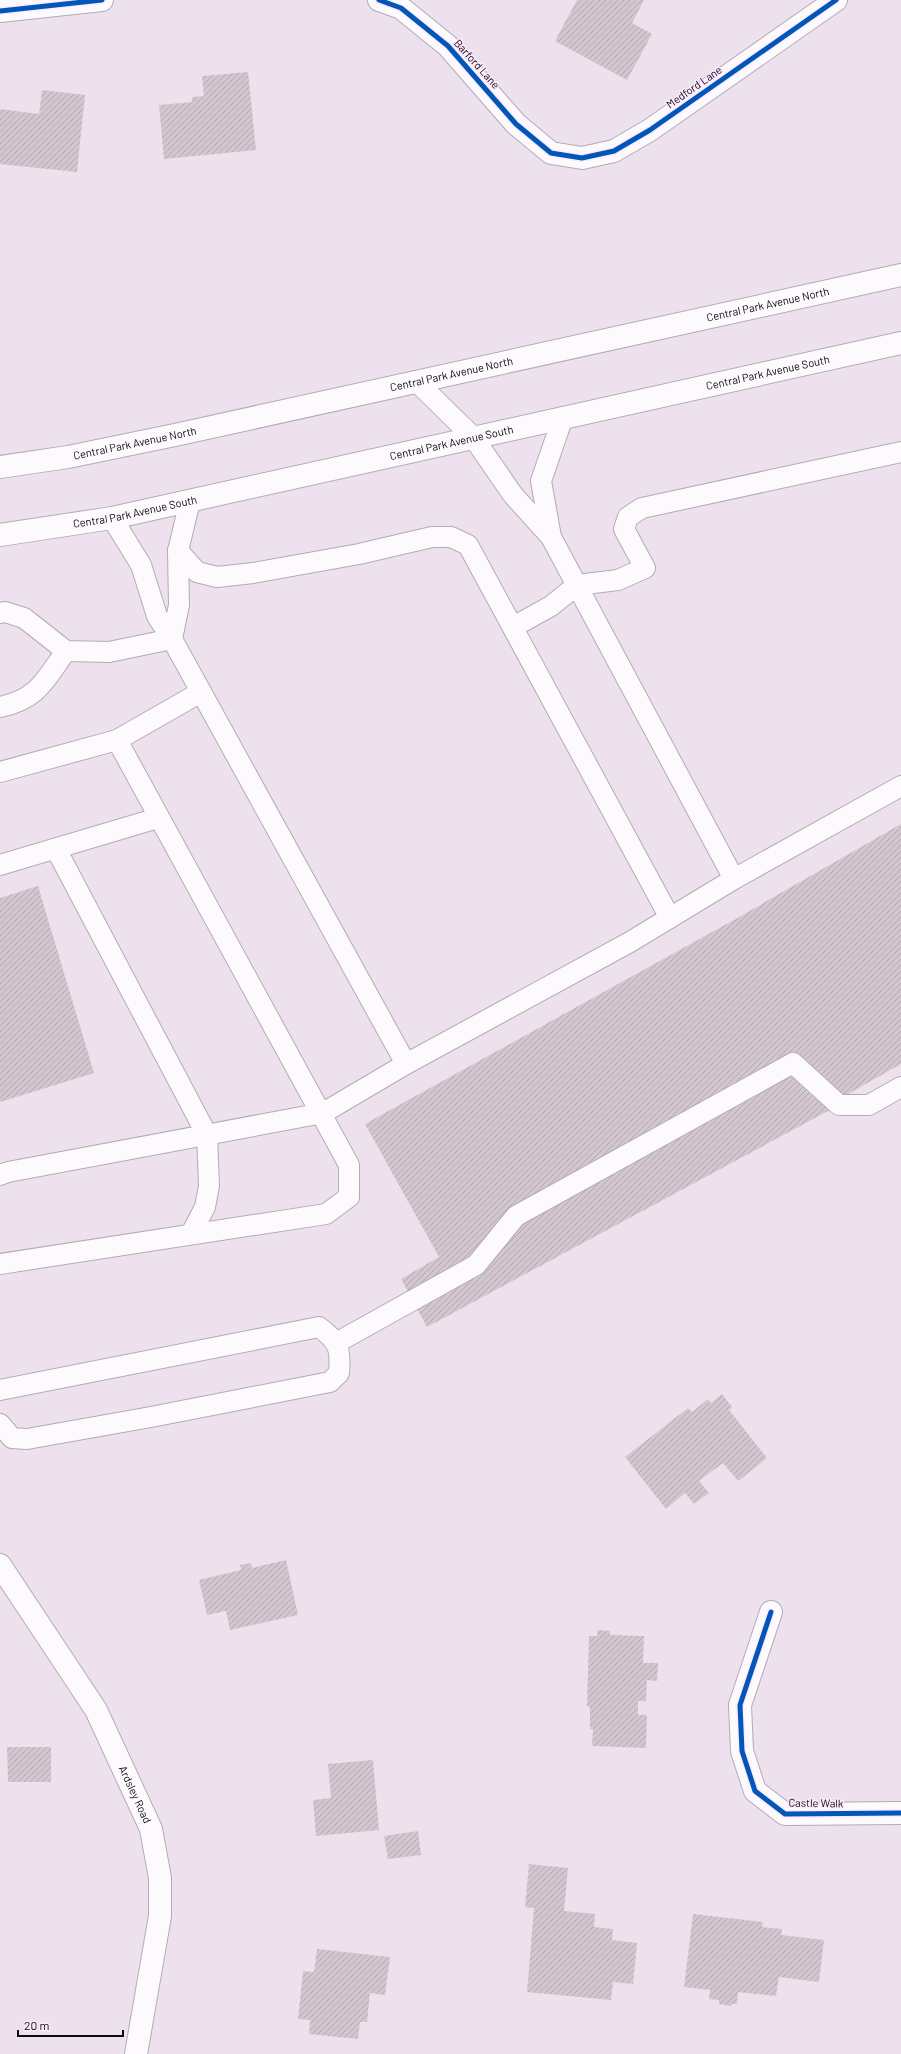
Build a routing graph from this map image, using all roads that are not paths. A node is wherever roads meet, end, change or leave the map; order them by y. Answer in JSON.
{"nodes":[{"id":1,"x":102,"y":0,"type":"edge"},
{"id":2,"x":379,"y":0,"type":"edge"},
{"id":3,"x":836,"y":0,"type":"edge"},
{"id":4,"x":0,"y":10,"type":"edge"},
{"id":5,"x":551,"y":153,"type":"joint"},
{"id":6,"x":901,"y":275,"type":"edge"},
{"id":7,"x":899,"y":346,"type":"edge"},
{"id":8,"x":416,"y":381,"type":"junction"},
{"id":9,"x":564,"y":417,"type":"junction"},
{"id":10,"x":473,"y":437,"type":"junction"},
{"id":11,"x":901,"y":452,"type":"edge"},
{"id":12,"x":0,"y":467,"type":"edge"},
{"id":13,"x":190,"y":501,"type":"junction"},
{"id":14,"x":112,"y":518,"type":"junction"},
{"id":15,"x":0,"y":535,"type":"edge"},
{"id":16,"x":551,"y":537,"type":"junction"},
{"id":17,"x":178,"y":551,"type":"junction"},
{"id":18,"x":577,"y":585,"type":"junction"},
{"id":19,"x":0,"y":613,"type":"edge"},
{"id":20,"x":513,"y":627,"type":"junction"},
{"id":21,"x":172,"y":639,"type":"junction"},
{"id":22,"x":66,"y":651,"type":"junction"},
{"id":23,"x":201,"y":692,"type":"junction"},
{"id":24,"x":0,"y":707,"type":"edge"},
{"id":25,"x":117,"y":740,"type":"junction"},
{"id":26,"x":0,"y":772,"type":"edge"},
{"id":27,"x":901,"y":786,"type":"edge"},
{"id":28,"x":158,"y":818,"type":"junction"},
{"id":29,"x":56,"y":849,"type":"junction"},
{"id":30,"x":0,"y":865,"type":"edge"},
{"id":31,"x":734,"y":879,"type":"junction"},
{"id":32,"x":670,"y":918,"type":"junction"},
{"id":33,"x":406,"y":1064,"type":"junction"},
{"id":34,"x":901,"y":1087,"type":"edge"},
{"id":35,"x":322,"y":1113,"type":"junction"},
{"id":36,"x":207,"y":1134,"type":"junction"},
{"id":37,"x":0,"y":1176,"type":"edge"},
{"id":38,"x":192,"y":1234,"type":"junction"},
{"id":39,"x":0,"y":1264,"type":"edge"},
{"id":40,"x":336,"y":1343,"type":"junction"},
{"id":41,"x":0,"y":1390,"type":"edge"},
{"id":42,"x":0,"y":1424,"type":"edge"},
{"id":43,"x":0,"y":1565,"type":"edge"},
{"id":44,"x":771,"y":1612,"type":"dead end"},
{"id":45,"x":901,"y":1813,"type":"edge"},
{"id":46,"x":136,"y":2054,"type":"edge"}],
"edges":[{"from":1,"to":4,"type":"main road"},
{"from":2,"to":5,"type":"main road","name":"Barford Lane"},
{"from":3,"to":5,"type":"main road","name":"Medford Lane"},
{"from":6,"to":8,"type":"main road","name":"Central Park Avenue North"},
{"from":7,"to":9,"type":"main road","name":"Central Park Avenue South"},
{"from":8,"to":10,"type":"lane"},
{"from":8,"to":12,"type":"main road","name":"Central Park Avenue North"},
{"from":9,"to":10,"type":"main road","name":"Central Park Avenue South"},
{"from":9,"to":16,"type":"lane"},
{"from":10,"to":13,"type":"main road","name":"Central Park Avenue South"},
{"from":10,"to":16,"type":"lane"},
{"from":11,"to":18,"type":"lane"},
{"from":13,"to":14,"type":"main road","name":"Central Park Avenue South"},
{"from":13,"to":17,"type":"lane"},
{"from":14,"to":15,"type":"main road","name":"Central Park Avenue South"},
{"from":14,"to":21,"type":"lane"},
{"from":16,"to":18,"type":"lane"},
{"from":17,"to":20,"type":"lane"},
{"from":17,"to":21,"type":"lane"},
{"from":18,"to":20,"type":"lane"},
{"from":18,"to":31,"type":"lane"},
{"from":19,"to":22,"type":"lane"},
{"from":20,"to":32,"type":"lane"},
{"from":21,"to":22,"type":"lane"},
{"from":21,"to":23,"type":"lane"},
{"from":22,"to":24,"type":"lane"},
{"from":23,"to":25,"type":"lane"},
{"from":23,"to":33,"type":"lane"},
{"from":25,"to":26,"type":"lane"},
{"from":25,"to":28,"type":"lane"},
{"from":27,"to":31,"type":"lane"},
{"from":28,"to":29,"type":"lane"},
{"from":28,"to":35,"type":"lane"},
{"from":29,"to":30,"type":"lane"},
{"from":29,"to":36,"type":"lane"},
{"from":31,"to":32,"type":"lane"},
{"from":32,"to":33,"type":"lane"},
{"from":33,"to":35,"type":"lane"},
{"from":34,"to":40,"type":"lane"},
{"from":35,"to":36,"type":"lane"},
{"from":35,"to":38,"type":"lane"},
{"from":36,"to":37,"type":"lane"},
{"from":36,"to":38,"type":"lane"},
{"from":38,"to":39,"type":"lane"},
{"from":40,"to":41,"type":"lane"},
{"from":40,"to":42,"type":"lane"},
{"from":43,"to":46,"type":"main road","name":"Ardsley Road"},
{"from":44,"to":45,"type":"main road","name":"Castle Walk"}]}
